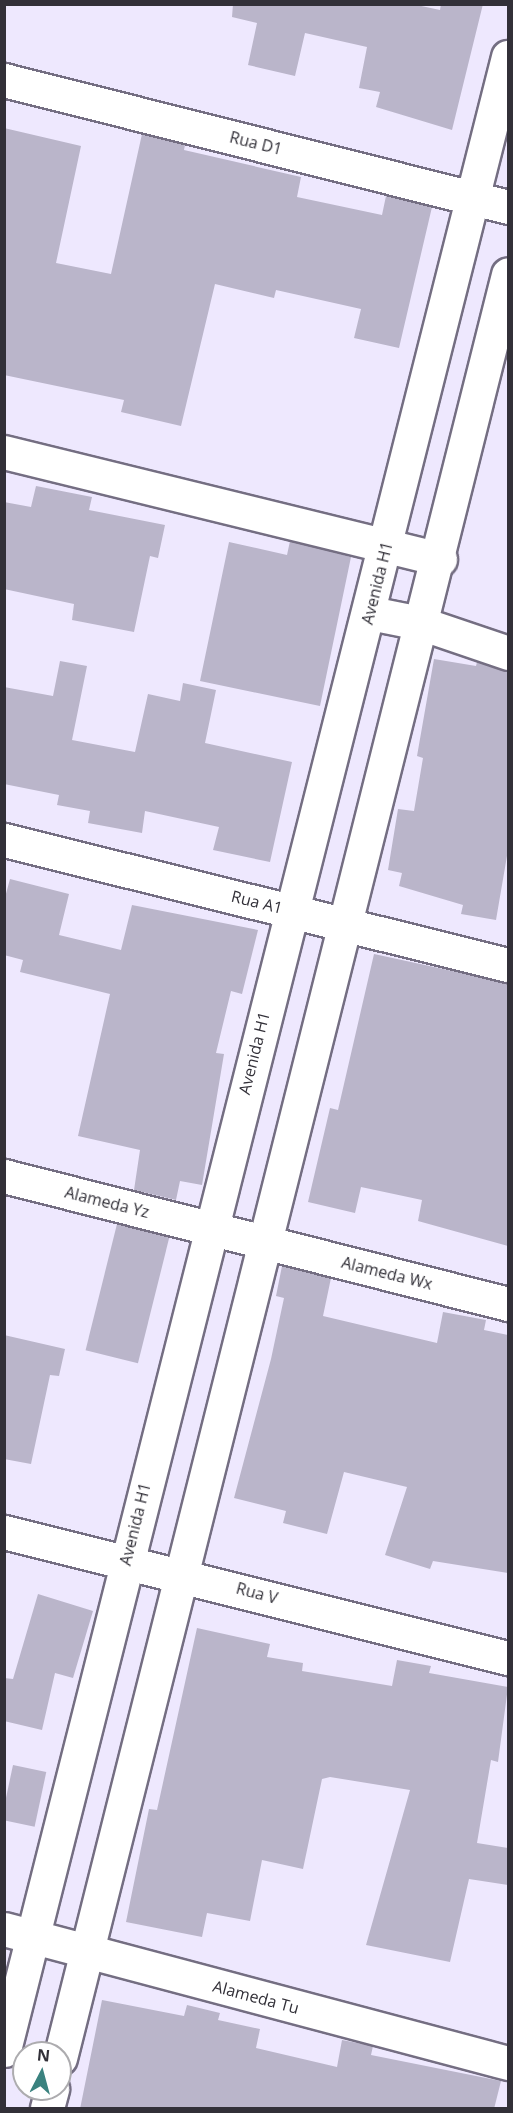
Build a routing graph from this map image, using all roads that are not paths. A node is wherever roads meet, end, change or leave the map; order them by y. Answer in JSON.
{"nodes":[{"id":1,"x":508,"y":57,"type":"edge"},
{"id":2,"x":4,"y":80,"type":"edge"},
{"id":3,"x":474,"y":199,"type":"junction"},
{"id":4,"x":508,"y":207,"type":"edge"},
{"id":5,"x":508,"y":274,"type":"edge"},
{"id":6,"x":4,"y":452,"type":"edge"},
{"id":7,"x":386,"y":544,"type":"junction"},
{"id":8,"x":440,"y":559,"type":"junction"},
{"id":9,"x":369,"y":613,"type":"junction"},
{"id":10,"x":420,"y":623,"type":"junction"},
{"id":11,"x":508,"y":652,"type":"edge"},
{"id":12,"x":4,"y":840,"type":"edge"},
{"id":13,"x":290,"y":911,"type":"junction"},
{"id":14,"x":343,"y":925,"type":"junction"},
{"id":15,"x":508,"y":965,"type":"edge"},
{"id":16,"x":4,"y":1176,"type":"edge"},
{"id":17,"x":209,"y":1229,"type":"junction"},
{"id":18,"x":266,"y":1243,"type":"junction"},
{"id":19,"x":508,"y":1304,"type":"edge"},
{"id":20,"x":4,"y":1532,"type":"edge"},
{"id":21,"x":125,"y":1561,"type":"junction"},
{"id":22,"x":182,"y":1573,"type":"junction"},
{"id":23,"x":508,"y":1658,"type":"edge"},
{"id":24,"x":19,"y":1932,"type":"edge"},
{"id":25,"x":86,"y":1953,"type":"junction"},
{"id":26,"x":64,"y":2041,"type":"edge"},
{"id":27,"x":4,"y":2050,"type":"edge"},
{"id":28,"x":508,"y":2063,"type":"edge"}],
"edges":[{"from":1,"to":3,"type":"street","name":"Avenida H1"},
{"from":2,"to":3,"type":"street","name":"Rua D1"},
{"from":3,"to":4,"type":"street","name":"Rua D1"},
{"from":3,"to":7,"type":"street","name":"Avenida H1"},
{"from":5,"to":8,"type":"street"},
{"from":6,"to":7,"type":"street"},
{"from":7,"to":8,"type":"street"},
{"from":7,"to":9,"type":"street","name":"Avenida H1"},
{"from":8,"to":10,"type":"street"},
{"from":9,"to":10,"type":"street"},
{"from":9,"to":13,"type":"street","name":"Avenida H1"},
{"from":10,"to":11,"type":"street"},
{"from":10,"to":14,"type":"street"},
{"from":12,"to":13,"type":"street","name":"Rua A1"},
{"from":13,"to":14,"type":"street","name":"Rua A1"},
{"from":13,"to":17,"type":"street","name":"Avenida H1"},
{"from":14,"to":15,"type":"street","name":"Rua A1"},
{"from":14,"to":18,"type":"street"},
{"from":16,"to":17,"type":"street","name":"Alameda Yz"},
{"from":17,"to":18,"type":"street","name":"Alameda Yz"},
{"from":17,"to":21,"type":"street","name":"Avenida H1"},
{"from":18,"to":19,"type":"street","name":"Alameda Wx"},
{"from":18,"to":22,"type":"street"},
{"from":20,"to":21,"type":"street","name":"Rua V"},
{"from":21,"to":22,"type":"street","name":"Rua V"},
{"from":21,"to":24,"type":"street","name":"Avenida H1"},
{"from":22,"to":23,"type":"street","name":"Rua V"},
{"from":22,"to":25,"type":"street"},
{"from":24,"to":25,"type":"street","name":"Alameda Tu"},
{"from":24,"to":27,"type":"street","name":"Avenida H1"},
{"from":25,"to":26,"type":"street"},
{"from":25,"to":28,"type":"street","name":"Alameda Tu"}]}
